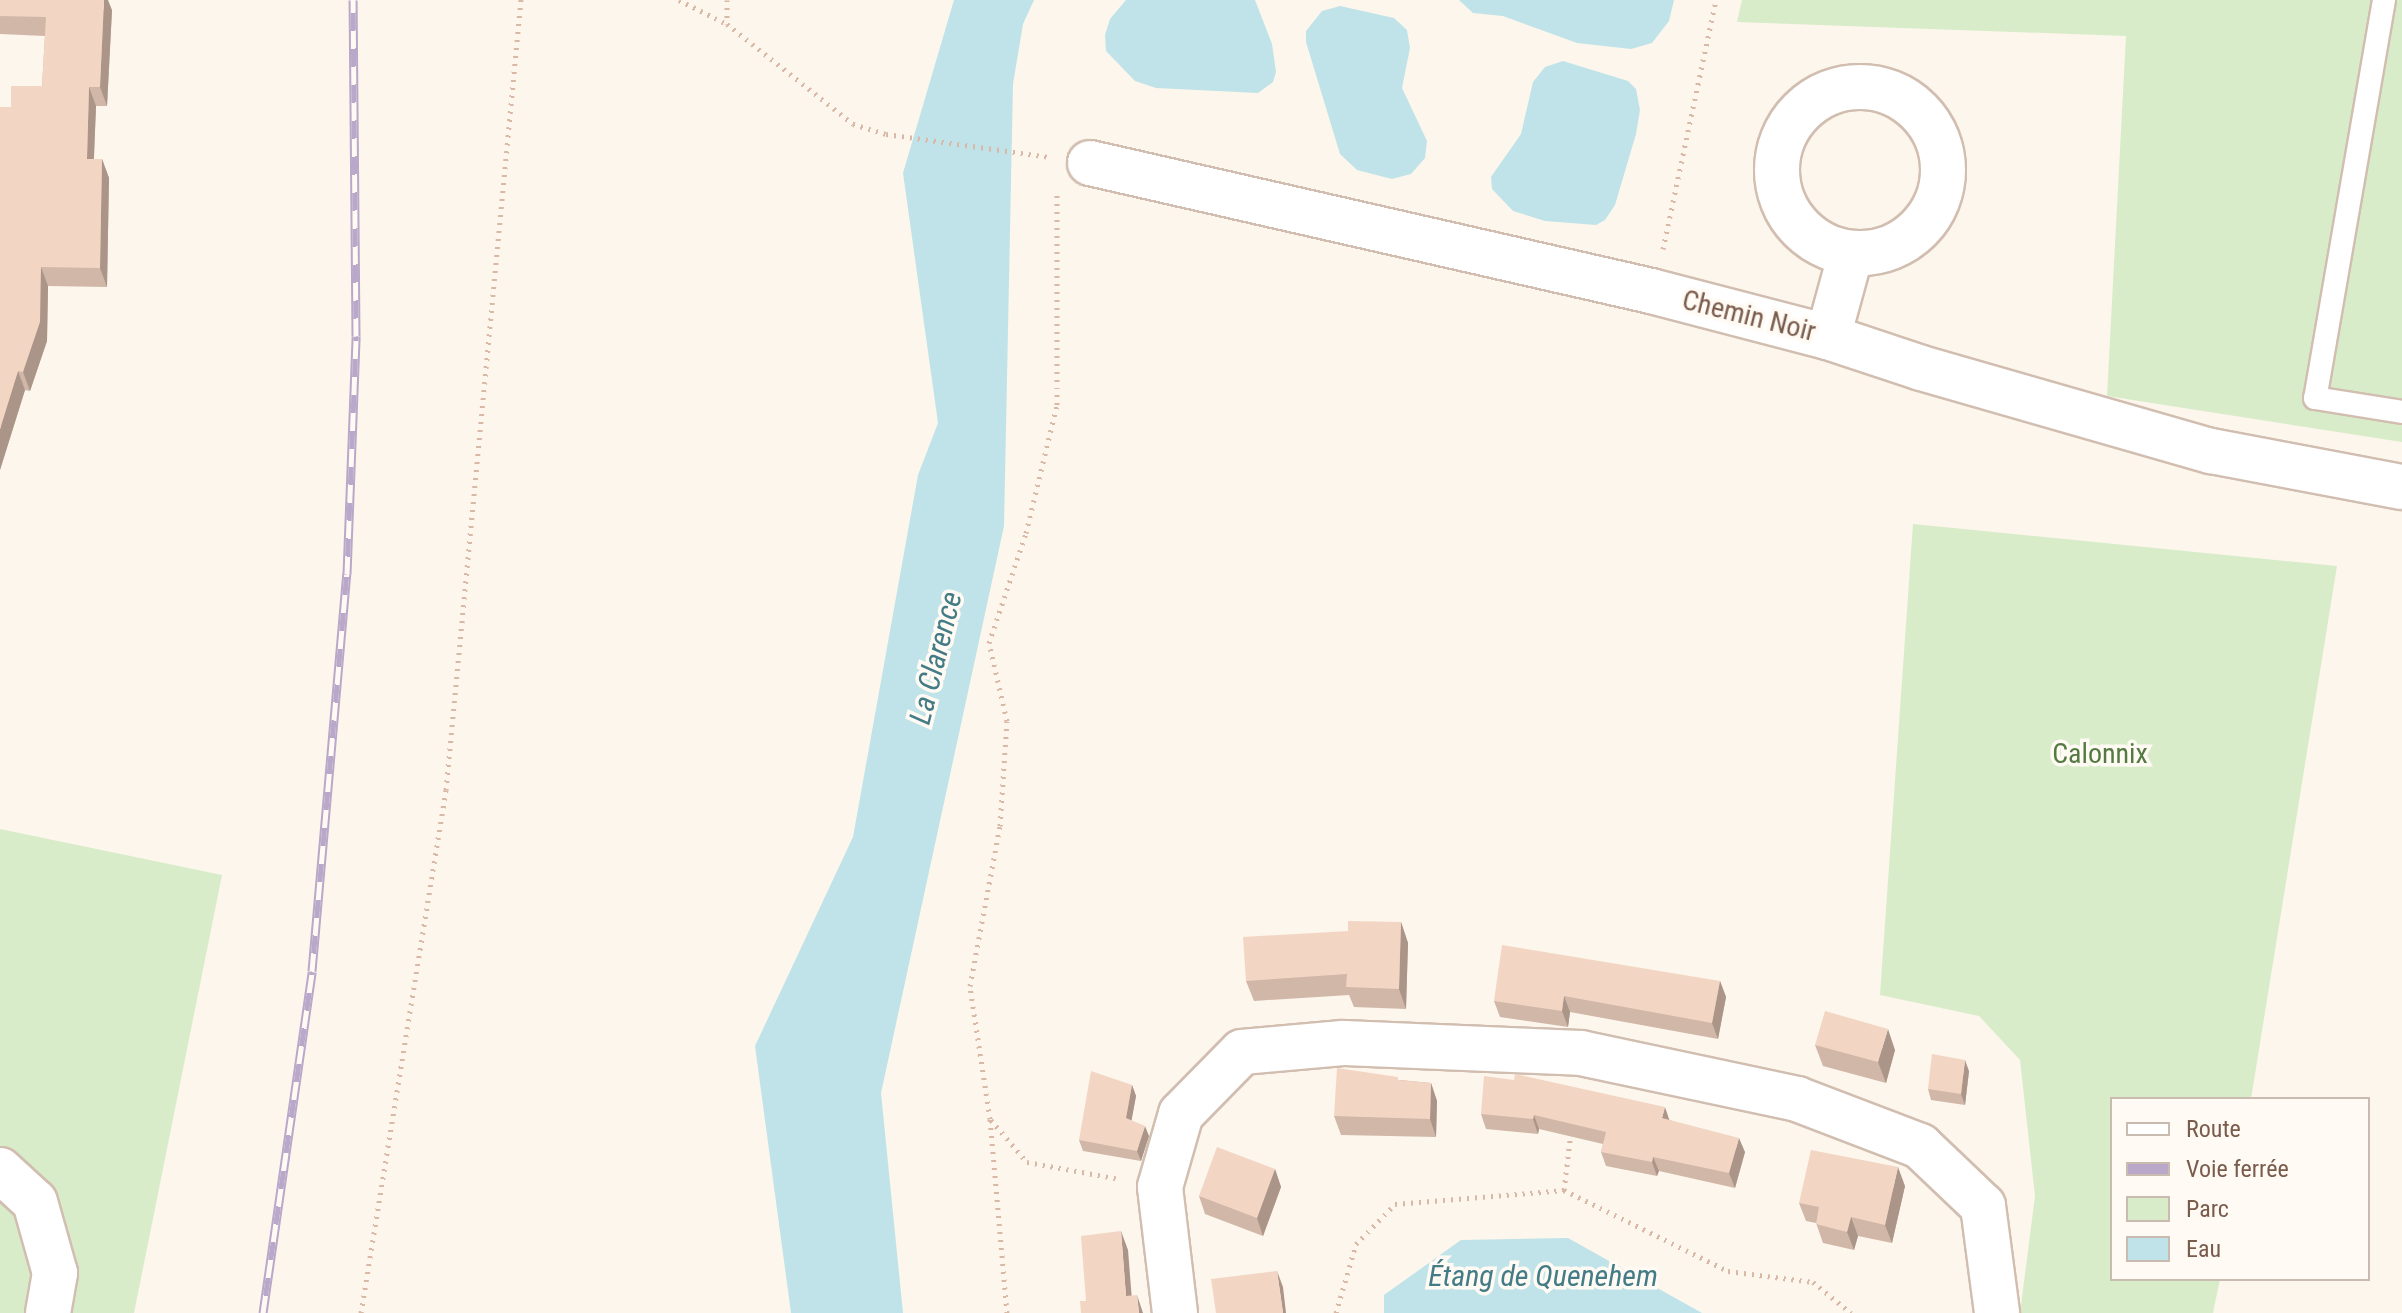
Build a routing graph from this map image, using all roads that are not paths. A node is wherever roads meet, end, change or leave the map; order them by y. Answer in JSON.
{"nodes":[{"id":1,"x":2384,"y":0,"type":"edge"},
{"id":2,"x":1074,"y":175,"type":"road end"},
{"id":3,"x":1851,"y":253,"type":"dead end"},
{"id":4,"x":1828,"y":337,"type":"junction"},
{"id":5,"x":2402,"y":412,"type":"edge"},
{"id":6,"x":2402,"y":487,"type":"edge"},
{"id":7,"x":0,"y":1170,"type":"edge"},
{"id":8,"x":48,"y":1313,"type":"edge"},
{"id":9,"x":1175,"y":1313,"type":"edge"},
{"id":10,"x":1997,"y":1313,"type":"edge"}],
"edges":[{"from":1,"to":5,"type":"lane"},
{"from":2,"to":4,"type":"street","name":"Chemin Noir"},
{"from":3,"to":4,"type":"street"},
{"from":4,"to":6,"type":"street","name":"Chemin Noir"},
{"from":7,"to":8,"type":"street"},
{"from":9,"to":10,"type":"street"}]}
